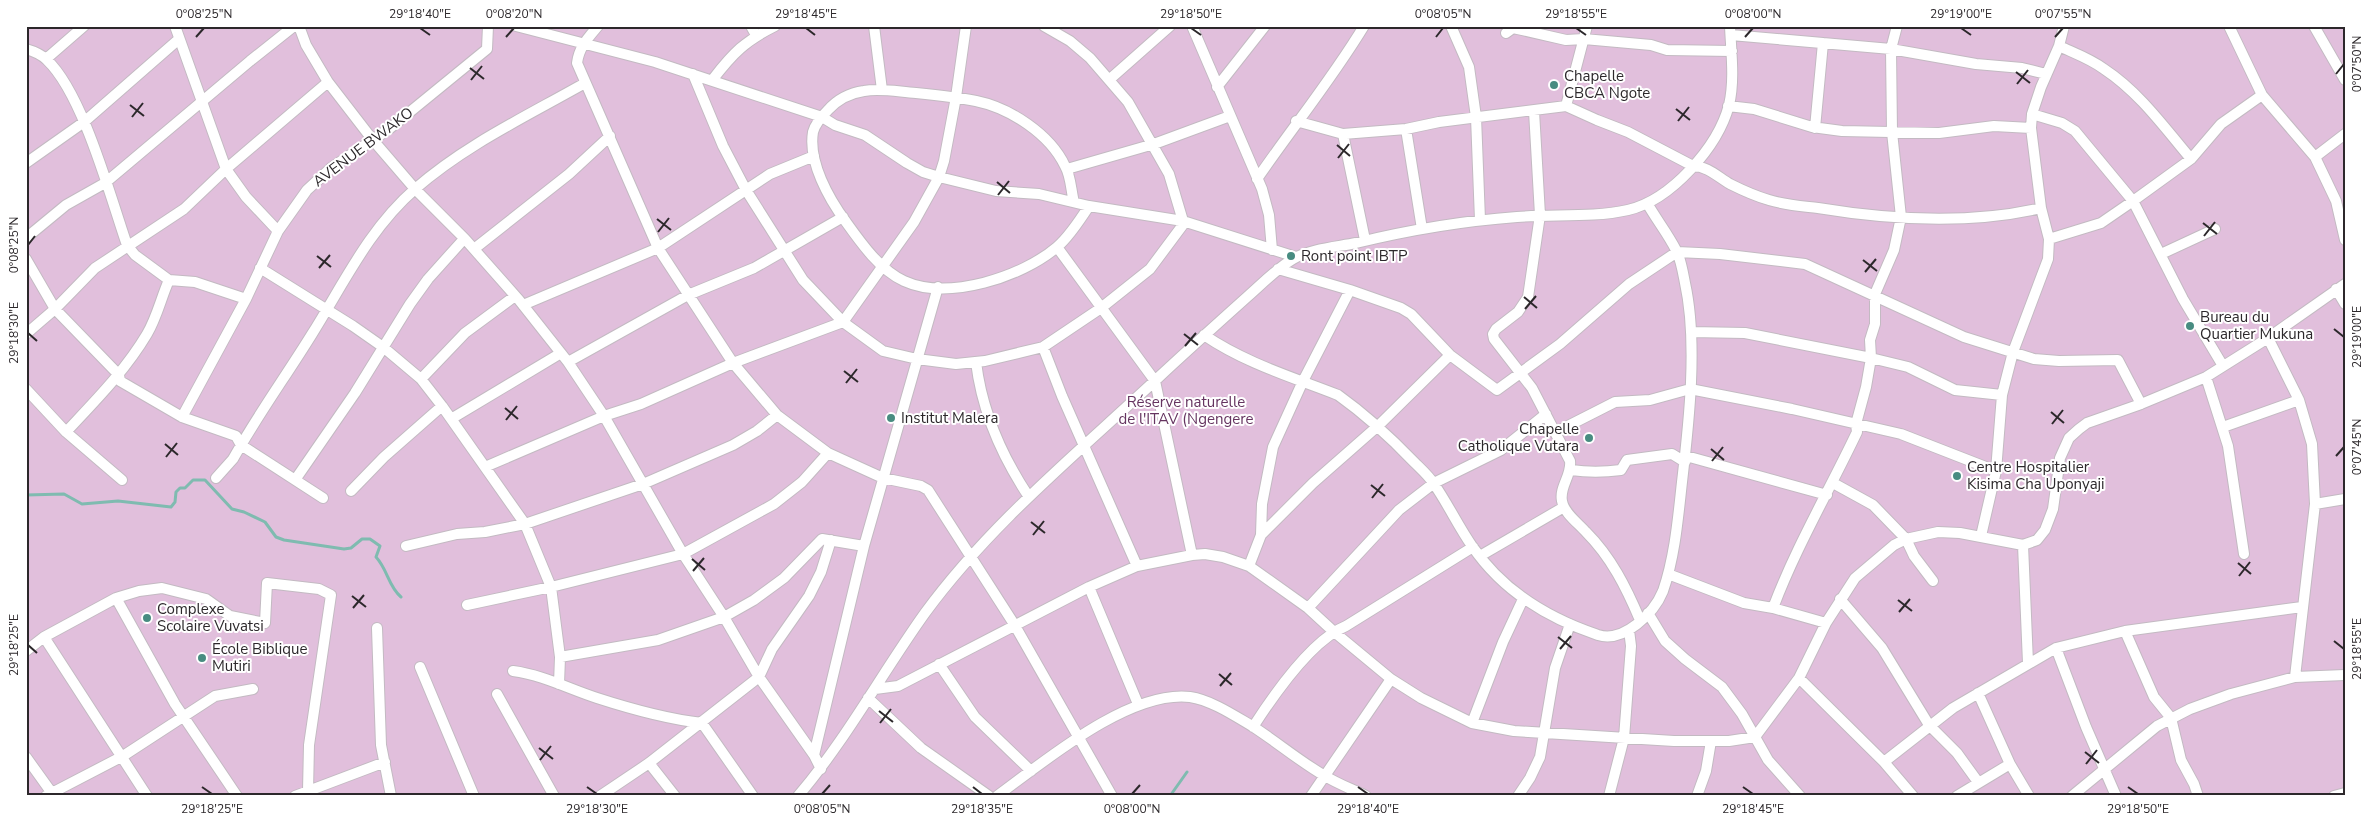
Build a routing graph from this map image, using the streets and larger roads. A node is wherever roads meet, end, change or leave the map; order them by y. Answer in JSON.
{"nodes":[{"id":1,"x":84,"y":26,"type":"edge"},
{"id":2,"x":175,"y":26,"type":"edge"},
{"id":3,"x":294,"y":26,"type":"edge"},
{"id":4,"x":299,"y":26,"type":"edge"},
{"id":5,"x":488,"y":26,"type":"edge"},
{"id":6,"x":516,"y":26,"type":"edge"},
{"id":7,"x":598,"y":26,"type":"edge"},
{"id":8,"x":775,"y":26,"type":"edge"},
{"id":9,"x":874,"y":26,"type":"edge"},
{"id":10,"x":966,"y":26,"type":"edge"},
{"id":11,"x":1044,"y":26,"type":"edge"},
{"id":12,"x":1170,"y":26,"type":"edge"},
{"id":13,"x":1192,"y":26,"type":"edge"},
{"id":14,"x":1265,"y":26,"type":"edge"},
{"id":15,"x":1364,"y":26,"type":"edge"},
{"id":16,"x":1451,"y":26,"type":"edge"},
{"id":17,"x":1587,"y":26,"type":"edge"},
{"id":18,"x":1897,"y":26,"type":"edge"},
{"id":19,"x":2064,"y":26,"type":"edge"},
{"id":20,"x":2229,"y":26,"type":"edge"},
{"id":21,"x":2314,"y":26,"type":"edge"},
{"id":22,"x":1511,"y":29,"type":"edge"},
{"id":23,"x":1731,"y":30,"type":"edge"},
{"id":24,"x":557,"y":31,"type":"edge"},
{"id":25,"x":753,"y":31,"type":"edge"},
{"id":26,"x":179,"y":39,"type":"junction"},
{"id":27,"x":1584,"y":39,"type":"junction"},
{"id":28,"x":584,"y":42,"type":"junction"},
{"id":29,"x":1823,"y":43,"type":"junction"},
{"id":30,"x":2059,"y":46,"type":"junction"},
{"id":31,"x":26,"y":49,"type":"edge"},
{"id":32,"x":1891,"y":49,"type":"junction"},
{"id":33,"x":1732,"y":51,"type":"junction"},
{"id":34,"x":46,"y":59,"type":"junction"},
{"id":35,"x":693,"y":74,"type":"junction"},
{"id":36,"x":2046,"y":74,"type":"junction"},
{"id":37,"x":1110,"y":79,"type":"junction"},
{"id":38,"x":713,"y":80,"type":"junction"},
{"id":39,"x":2345,"y":80,"type":"edge"},
{"id":40,"x":328,"y":82,"type":"junction"},
{"id":41,"x":585,"y":83,"type":"junction"},
{"id":42,"x":1217,"y":87,"type":"junction"},
{"id":43,"x":882,"y":90,"type":"junction"},
{"id":44,"x":2262,"y":95,"type":"junction"},
{"id":45,"x":956,"y":97,"type":"junction"},
{"id":46,"x":202,"y":101,"type":"junction"},
{"id":47,"x":1566,"y":106,"type":"junction"},
{"id":48,"x":1728,"y":106,"type":"junction"},
{"id":49,"x":1534,"y":111,"type":"junction"},
{"id":50,"x":2032,"y":114,"type":"junction"},
{"id":51,"x":1230,"y":116,"type":"junction"},
{"id":52,"x":822,"y":117,"type":"junction"},
{"id":53,"x":1476,"y":117,"type":"junction"},
{"id":54,"x":1296,"y":121,"type":"junction"},
{"id":55,"x":84,"y":122,"type":"junction"},
{"id":56,"x":1816,"y":128,"type":"junction"},
{"id":57,"x":2030,"y":128,"type":"junction"},
{"id":58,"x":1406,"y":129,"type":"junction"},
{"id":59,"x":1892,"y":132,"type":"junction"},
{"id":60,"x":1343,"y":134,"type":"junction"},
{"id":61,"x":2345,"y":134,"type":"edge"},
{"id":62,"x":610,"y":136,"type":"junction"},
{"id":63,"x":372,"y":139,"type":"junction"},
{"id":64,"x":1154,"y":144,"type":"junction"},
{"id":65,"x":814,"y":156,"type":"junction"},
{"id":66,"x":2315,"y":157,"type":"junction"},
{"id":67,"x":2191,"y":158,"type":"junction"},
{"id":68,"x":26,"y":163,"type":"edge"},
{"id":69,"x":1693,"y":166,"type":"junction"},
{"id":70,"x":226,"y":168,"type":"junction"},
{"id":71,"x":1067,"y":169,"type":"junction"},
{"id":72,"x":938,"y":177,"type":"junction"},
{"id":73,"x":1257,"y":179,"type":"junction"},
{"id":74,"x":105,"y":183,"type":"junction"},
{"id":75,"x":415,"y":189,"type":"junction"},
{"id":76,"x":746,"y":190,"type":"junction"},
{"id":77,"x":2133,"y":200,"type":"junction"},
{"id":78,"x":1074,"y":202,"type":"junction"},
{"id":79,"x":1647,"y":204,"type":"junction"},
{"id":80,"x":1089,"y":206,"type":"junction"},
{"id":81,"x":2041,"y":208,"type":"junction"},
{"id":82,"x":1540,"y":215,"type":"junction"},
{"id":83,"x":843,"y":217,"type":"junction"},
{"id":84,"x":1901,"y":217,"type":"junction"},
{"id":85,"x":1480,"y":220,"type":"junction"},
{"id":86,"x":1184,"y":221,"type":"junction"},
{"id":87,"x":1422,"y":229,"type":"junction"},
{"id":88,"x":2215,"y":229,"type":"dead end"},
{"id":89,"x":278,"y":231,"type":"junction"},
{"id":90,"x":26,"y":238,"type":"edge"},
{"id":91,"x":2049,"y":239,"type":"junction"},
{"id":92,"x":464,"y":240,"type":"junction"},
{"id":93,"x":1364,"y":240,"type":"junction"},
{"id":94,"x":2345,"y":240,"type":"edge"},
{"id":95,"x":127,"y":245,"type":"junction"},
{"id":96,"x":1057,"y":247,"type":"junction"},
{"id":97,"x":658,"y":248,"type":"junction"},
{"id":98,"x":474,"y":249,"type":"junction"},
{"id":99,"x":783,"y":250,"type":"junction"},
{"id":100,"x":1272,"y":250,"type":"junction"},
{"id":101,"x":1677,"y":252,"type":"junction"},
{"id":102,"x":2161,"y":254,"type":"junction"},
{"id":103,"x":1296,"y":257,"type":"junction"},
{"id":104,"x":26,"y":259,"type":"edge"},
{"id":105,"x":882,"y":264,"type":"junction"},
{"id":106,"x":260,"y":268,"type":"junction"},
{"id":107,"x":1278,"y":269,"type":"junction"},
{"id":108,"x":169,"y":280,"type":"junction"},
{"id":109,"x":2340,"y":286,"type":"edge"},
{"id":110,"x":938,"y":287,"type":"junction"},
{"id":111,"x":1350,"y":290,"type":"junction"},
{"id":112,"x":1875,"y":294,"type":"junction"},
{"id":113,"x":688,"y":295,"type":"junction"},
{"id":114,"x":515,"y":296,"type":"junction"},
{"id":115,"x":246,"y":299,"type":"junction"},
{"id":116,"x":523,"y":304,"type":"junction"},
{"id":117,"x":2345,"y":304,"type":"edge"},
{"id":118,"x":1101,"y":308,"type":"junction"},
{"id":119,"x":55,"y":309,"type":"junction"},
{"id":120,"x":327,"y":311,"type":"junction"},
{"id":121,"x":843,"y":322,"type":"junction"},
{"id":122,"x":1691,"y":332,"type":"junction"},
{"id":123,"x":26,"y":334,"type":"edge"},
{"id":124,"x":1204,"y":335,"type":"junction"},
{"id":125,"x":2268,"y":338,"type":"junction"},
{"id":126,"x":1043,"y":347,"type":"junction"},
{"id":127,"x":382,"y":348,"type":"junction"},
{"id":128,"x":2013,"y":352,"type":"junction"},
{"id":129,"x":561,"y":353,"type":"junction"},
{"id":130,"x":1450,"y":355,"type":"junction"},
{"id":131,"x":1871,"y":358,"type":"junction"},
{"id":132,"x":917,"y":360,"type":"junction"},
{"id":133,"x":568,"y":362,"type":"junction"},
{"id":134,"x":976,"y":362,"type":"junction"},
{"id":135,"x":733,"y":363,"type":"junction"},
{"id":136,"x":2223,"y":366,"type":"junction"},
{"id":137,"x":1522,"y":373,"type":"junction"},
{"id":138,"x":119,"y":375,"type":"junction"},
{"id":139,"x":2206,"y":376,"type":"junction"},
{"id":140,"x":421,"y":379,"type":"junction"},
{"id":141,"x":1155,"y":381,"type":"junction"},
{"id":142,"x":1303,"y":382,"type":"junction"},
{"id":143,"x":26,"y":389,"type":"edge"},
{"id":144,"x":1690,"y":389,"type":"junction"},
{"id":145,"x":2002,"y":395,"type":"junction"},
{"id":146,"x":2299,"y":400,"type":"junction"},
{"id":147,"x":2141,"y":404,"type":"junction"},
{"id":148,"x":442,"y":406,"type":"junction"},
{"id":149,"x":1546,"y":414,"type":"junction"},
{"id":150,"x":777,"y":415,"type":"junction"},
{"id":151,"x":604,"y":416,"type":"junction"},
{"id":152,"x":182,"y":417,"type":"junction"},
{"id":153,"x":451,"y":419,"type":"junction"},
{"id":154,"x":1856,"y":424,"type":"junction"},
{"id":155,"x":1379,"y":426,"type":"junction"},
{"id":156,"x":2223,"y":428,"type":"junction"},
{"id":157,"x":66,"y":432,"type":"junction"},
{"id":158,"x":1556,"y":432,"type":"junction"},
{"id":159,"x":241,"y":445,"type":"junction"},
{"id":160,"x":1084,"y":446,"type":"junction"},
{"id":161,"x":828,"y":453,"type":"junction"},
{"id":162,"x":1686,"y":459,"type":"junction"},
{"id":163,"x":485,"y":467,"type":"junction"},
{"id":164,"x":1571,"y":470,"type":"junction"},
{"id":165,"x":1996,"y":471,"type":"junction"},
{"id":166,"x":216,"y":478,"type":"dead end"},
{"id":167,"x":883,"y":478,"type":"junction"},
{"id":168,"x":122,"y":480,"type":"dead end"},
{"id":169,"x":295,"y":480,"type":"junction"},
{"id":170,"x":1434,"y":483,"type":"junction"},
{"id":171,"x":1833,"y":483,"type":"junction"},
{"id":172,"x":643,"y":484,"type":"junction"},
{"id":173,"x":351,"y":491,"type":"dead end"},
{"id":174,"x":1827,"y":495,"type":"junction"},
{"id":175,"x":1029,"y":497,"type":"junction"},
{"id":176,"x":323,"y":498,"type":"dead end"},
{"id":177,"x":2345,"y":499,"type":"edge"},
{"id":178,"x":2315,"y":504,"type":"junction"},
{"id":179,"x":1564,"y":507,"type":"junction"},
{"id":180,"x":525,"y":524,"type":"junction"},
{"id":181,"x":1261,"y":535,"type":"junction"},
{"id":182,"x":1981,"y":536,"type":"junction"},
{"id":183,"x":1906,"y":539,"type":"junction"},
{"id":184,"x":831,"y":540,"type":"junction"},
{"id":185,"x":2023,"y":545,"type":"junction"},
{"id":186,"x":406,"y":546,"type":"dead end"},
{"id":187,"x":864,"y":546,"type":"junction"},
{"id":188,"x":1473,"y":547,"type":"junction"},
{"id":189,"x":683,"y":554,"type":"junction"},
{"id":190,"x":1192,"y":554,"type":"junction"},
{"id":191,"x":2244,"y":554,"type":"dead end"},
{"id":192,"x":1480,"y":556,"type":"junction"},
{"id":193,"x":971,"y":558,"type":"junction"},
{"id":194,"x":1136,"y":566,"type":"junction"},
{"id":195,"x":1249,"y":566,"type":"junction"},
{"id":196,"x":1668,"y":574,"type":"junction"},
{"id":197,"x":1933,"y":581,"type":"dead end"},
{"id":198,"x":551,"y":587,"type":"junction"},
{"id":199,"x":1089,"y":587,"type":"junction"},
{"id":200,"x":116,"y":598,"type":"junction"},
{"id":201,"x":1523,"y":599,"type":"junction"},
{"id":202,"x":1840,"y":599,"type":"junction"},
{"id":203,"x":467,"y":605,"type":"dead end"},
{"id":204,"x":2302,"y":607,"type":"junction"},
{"id":205,"x":1308,"y":608,"type":"junction"},
{"id":206,"x":1773,"y":608,"type":"junction"},
{"id":207,"x":1648,"y":612,"type":"junction"},
{"id":208,"x":724,"y":617,"type":"junction"},
{"id":209,"x":1640,"y":620,"type":"junction"},
{"id":210,"x":1826,"y":623,"type":"junction"},
{"id":211,"x":1014,"y":624,"type":"junction"},
{"id":212,"x":1570,"y":624,"type":"junction"},
{"id":213,"x":377,"y":628,"type":"dead end"},
{"id":214,"x":1629,"y":630,"type":"junction"},
{"id":215,"x":1333,"y":631,"type":"junction"},
{"id":216,"x":2125,"y":631,"type":"junction"},
{"id":217,"x":44,"y":637,"type":"junction"},
{"id":218,"x":2056,"y":648,"type":"junction"},
{"id":219,"x":26,"y":651,"type":"edge"},
{"id":220,"x":560,"y":657,"type":"junction"},
{"id":221,"x":2028,"y":663,"type":"junction"},
{"id":222,"x":939,"y":664,"type":"junction"},
{"id":223,"x":420,"y":667,"type":"dead end"},
{"id":224,"x":513,"y":671,"type":"dead end"},
{"id":225,"x":2345,"y":675,"type":"edge"},
{"id":226,"x":758,"y":677,"type":"junction"},
{"id":227,"x":2295,"y":677,"type":"junction"},
{"id":228,"x":1799,"y":678,"type":"junction"},
{"id":229,"x":1391,"y":679,"type":"junction"},
{"id":230,"x":559,"y":684,"type":"junction"},
{"id":231,"x":253,"y":689,"type":"dead end"},
{"id":232,"x":875,"y":689,"type":"junction"},
{"id":233,"x":1978,"y":693,"type":"junction"},
{"id":234,"x":497,"y":694,"type":"dead end"},
{"id":235,"x":868,"y":698,"type":"junction"},
{"id":236,"x":1138,"y":704,"type":"junction"},
{"id":237,"x":183,"y":717,"type":"junction"},
{"id":238,"x":2170,"y":718,"type":"junction"},
{"id":239,"x":1472,"y":722,"type":"junction"},
{"id":240,"x":702,"y":723,"type":"junction"},
{"id":241,"x":1929,"y":725,"type":"junction"},
{"id":242,"x":1253,"y":727,"type":"junction"},
{"id":243,"x":1546,"y":734,"type":"junction"},
{"id":244,"x":1755,"y":737,"type":"junction"},
{"id":245,"x":1079,"y":738,"type":"junction"},
{"id":246,"x":1624,"y":738,"type":"junction"},
{"id":247,"x":1711,"y":741,"type":"junction"},
{"id":248,"x":814,"y":755,"type":"junction"},
{"id":249,"x":123,"y":756,"type":"junction"},
{"id":250,"x":26,"y":757,"type":"edge"},
{"id":251,"x":385,"y":762,"type":"junction"},
{"id":252,"x":1884,"y":762,"type":"junction"},
{"id":253,"x":650,"y":763,"type":"junction"},
{"id":254,"x":2010,"y":764,"type":"junction"},
{"id":255,"x":821,"y":769,"type":"junction"},
{"id":256,"x":2105,"y":769,"type":"junction"},
{"id":257,"x":1031,"y":771,"type":"junction"},
{"id":258,"x":1325,"y":776,"type":"junction"},
{"id":259,"x":1978,"y":782,"type":"junction"},
{"id":260,"x":308,"y":791,"type":"junction"},
{"id":261,"x":2345,"y":793,"type":"edge"},
{"id":262,"x":50,"y":795,"type":"edge"},
{"id":263,"x":1800,"y":795,"type":"edge"},
{"id":264,"x":147,"y":796,"type":"edge"},
{"id":265,"x":237,"y":796,"type":"edge"},
{"id":266,"x":295,"y":796,"type":"edge"},
{"id":267,"x":391,"y":796,"type":"edge"},
{"id":268,"x":474,"y":796,"type":"edge"},
{"id":269,"x":554,"y":796,"type":"edge"},
{"id":270,"x":600,"y":796,"type":"edge"},
{"id":271,"x":675,"y":796,"type":"edge"},
{"id":272,"x":753,"y":796,"type":"edge"},
{"id":273,"x":798,"y":796,"type":"edge"},
{"id":274,"x":989,"y":796,"type":"edge"},
{"id":275,"x":997,"y":796,"type":"edge"},
{"id":276,"x":1112,"y":796,"type":"edge"},
{"id":277,"x":1311,"y":796,"type":"edge"},
{"id":278,"x":1366,"y":796,"type":"edge"},
{"id":279,"x":1518,"y":796,"type":"edge"},
{"id":280,"x":1609,"y":796,"type":"edge"},
{"id":281,"x":1697,"y":796,"type":"edge"},
{"id":282,"x":1913,"y":796,"type":"edge"},
{"id":283,"x":1958,"y":796,"type":"edge"},
{"id":284,"x":2029,"y":796,"type":"edge"},
{"id":285,"x":2072,"y":796,"type":"edge"},
{"id":286,"x":2116,"y":796,"type":"edge"},
{"id":287,"x":2198,"y":796,"type":"edge"},
{"id":288,"x":2334,"y":796,"type":"edge"}],
"edges":[{"from":1,"to":34,"type":"street"},
{"from":2,"to":26,"type":"street"},
{"from":3,"to":46,"type":"street"},
{"from":4,"to":40,"type":"street"},
{"from":5,"to":63,"type":"street","name":"AVENUE BWAKO"},
{"from":6,"to":24,"type":"street"},
{"from":7,"to":28,"type":"street"},
{"from":8,"to":25,"type":"street"},
{"from":9,"to":43,"type":"street"},
{"from":10,"to":45,"type":"street"},
{"from":11,"to":37,"type":"street"},
{"from":12,"to":37,"type":"street"},
{"from":13,"to":42,"type":"street"},
{"from":14,"to":42,"type":"street"},
{"from":15,"to":54,"type":"street"},
{"from":16,"to":53,"type":"street"},
{"from":17,"to":27,"type":"street"},
{"from":18,"to":32,"type":"street"},
{"from":19,"to":30,"type":"street"},
{"from":20,"to":44,"type":"street"},
{"from":21,"to":39,"type":"street"},
{"from":22,"to":27,"type":"street"},
{"from":23,"to":29,"type":"street"},
{"from":23,"to":33,"type":"street"},
{"from":24,"to":28,"type":"street"},
{"from":25,"to":38,"type":"street"},
{"from":26,"to":46,"type":"street"},
{"from":26,"to":55,"type":"street"},
{"from":27,"to":33,"type":"street"},
{"from":27,"to":47,"type":"street"},
{"from":28,"to":35,"type":"street"},
{"from":28,"to":41,"type":"street"},
{"from":29,"to":32,"type":"street"},
{"from":29,"to":56,"type":"street"},
{"from":30,"to":36,"type":"street"},
{"from":30,"to":67,"type":"street"},
{"from":31,"to":34,"type":"street"},
{"from":32,"to":36,"type":"street"},
{"from":32,"to":59,"type":"street"},
{"from":33,"to":48,"type":"street"},
{"from":34,"to":55,"type":"street"},
{"from":35,"to":38,"type":"street"},
{"from":35,"to":76,"type":"street"},
{"from":36,"to":50,"type":"street"},
{"from":37,"to":64,"type":"street"},
{"from":38,"to":52,"type":"street"},
{"from":40,"to":63,"type":"street"},
{"from":40,"to":70,"type":"street"},
{"from":41,"to":62,"type":"street"},
{"from":41,"to":75,"type":"street"},
{"from":42,"to":51,"type":"street"},
{"from":43,"to":45,"type":"street"},
{"from":43,"to":52,"type":"street"},
{"from":44,"to":66,"type":"street"},
{"from":44,"to":67,"type":"street"},
{"from":45,"to":71,"type":"street"},
{"from":45,"to":72,"type":"street"},
{"from":46,"to":70,"type":"street"},
{"from":46,"to":74,"type":"street"},
{"from":47,"to":49,"type":"street"},
{"from":47,"to":69,"type":"street"},
{"from":48,"to":56,"type":"street"},
{"from":48,"to":69,"type":"street"},
{"from":49,"to":53,"type":"street"},
{"from":49,"to":82,"type":"street"},
{"from":50,"to":57,"type":"street"},
{"from":50,"to":77,"type":"street"},
{"from":51,"to":64,"type":"street"},
{"from":51,"to":73,"type":"street"},
{"from":52,"to":65,"type":"street"},
{"from":52,"to":72,"type":"street"},
{"from":53,"to":58,"type":"street"},
{"from":53,"to":85,"type":"street"},
{"from":54,"to":60,"type":"street"},
{"from":54,"to":73,"type":"street"},
{"from":55,"to":68,"type":"street"},
{"from":55,"to":74,"type":"street"},
{"from":56,"to":59,"type":"street"},
{"from":57,"to":59,"type":"street"},
{"from":57,"to":81,"type":"street"},
{"from":58,"to":60,"type":"street"},
{"from":58,"to":87,"type":"street"},
{"from":59,"to":84,"type":"street"},
{"from":60,"to":93,"type":"street"},
{"from":61,"to":66,"type":"street"},
{"from":62,"to":97,"type":"street"},
{"from":62,"to":98,"type":"street"},
{"from":63,"to":75,"type":"street"},
{"from":63,"to":89,"type":"street","name":"AVENUE BWAKO"},
{"from":64,"to":71,"type":"street"},
{"from":64,"to":86,"type":"street"},
{"from":65,"to":76,"type":"street"},
{"from":65,"to":83,"type":"street"},
{"from":66,"to":94,"type":"street"},
{"from":67,"to":77,"type":"street"},
{"from":69,"to":79,"type":"street"},
{"from":69,"to":84,"type":"street"},
{"from":70,"to":89,"type":"street"},
{"from":70,"to":95,"type":"street"},
{"from":71,"to":78,"type":"street"},
{"from":72,"to":78,"type":"street"},
{"from":72,"to":105,"type":"street"},
{"from":73,"to":100,"type":"street"},
{"from":74,"to":90,"type":"street"},
{"from":74,"to":95,"type":"street"},
{"from":75,"to":92,"type":"street"},
{"from":75,"to":120,"type":"street"},
{"from":76,"to":97,"type":"street"},
{"from":76,"to":99,"type":"street"},
{"from":77,"to":91,"type":"street"},
{"from":77,"to":102,"type":"street"},
{"from":78,"to":80,"type":"street"},
{"from":79,"to":82,"type":"street"},
{"from":79,"to":101,"type":"street"},
{"from":80,"to":86,"type":"street"},
{"from":80,"to":96,"type":"street"},
{"from":81,"to":84,"type":"street"},
{"from":81,"to":91,"type":"street"},
{"from":82,"to":85,"type":"street"},
{"from":82,"to":137,"type":"street"},
{"from":83,"to":99,"type":"street"},
{"from":83,"to":105,"type":"street"},
{"from":84,"to":112,"type":"street"},
{"from":85,"to":87,"type":"street"},
{"from":86,"to":100,"type":"street"},
{"from":86,"to":118,"type":"street"},
{"from":87,"to":93,"type":"street"},
{"from":88,"to":102,"type":"street"},
{"from":89,"to":106,"type":"street","name":"AVENUE BWAKO"},
{"from":91,"to":128,"type":"street"},
{"from":92,"to":98,"type":"street"},
{"from":92,"to":127,"type":"street"},
{"from":93,"to":103,"type":"street"},
{"from":95,"to":108,"type":"street"},
{"from":95,"to":119,"type":"street"},
{"from":96,"to":110,"type":"street"},
{"from":96,"to":118,"type":"street"},
{"from":97,"to":113,"type":"street"},
{"from":97,"to":116,"type":"street"},
{"from":98,"to":114,"type":"street"},
{"from":99,"to":113,"type":"street"},
{"from":99,"to":121,"type":"street"},
{"from":100,"to":103,"type":"street"},
{"from":101,"to":112,"type":"street"},
{"from":101,"to":122,"type":"street"},
{"from":101,"to":137,"type":"street"},
{"from":102,"to":136,"type":"street"},
{"from":103,"to":107,"type":"street"},
{"from":104,"to":119,"type":"street"},
{"from":105,"to":110,"type":"street"},
{"from":105,"to":121,"type":"street"},
{"from":106,"to":115,"type":"street","name":"AVENUE BWAKO"},
{"from":106,"to":120,"type":"street"},
{"from":107,"to":111,"type":"street"},
{"from":107,"to":124,"type":"street"},
{"from":108,"to":115,"type":"street"},
{"from":108,"to":138,"type":"street"},
{"from":109,"to":117,"type":"street"},
{"from":109,"to":125,"type":"street"},
{"from":110,"to":132,"type":"street"},
{"from":111,"to":130,"type":"street"},
{"from":111,"to":142,"type":"street"},
{"from":112,"to":128,"type":"street"},
{"from":112,"to":131,"type":"street"},
{"from":113,"to":133,"type":"street"},
{"from":113,"to":135,"type":"street"},
{"from":114,"to":116,"type":"street"},
{"from":114,"to":140,"type":"street"},
{"from":115,"to":152,"type":"street","name":"AVENUE BWAKO"},
{"from":116,"to":129,"type":"street"},
{"from":118,"to":126,"type":"street"},
{"from":118,"to":141,"type":"street"},
{"from":119,"to":123,"type":"street"},
{"from":119,"to":138,"type":"street"},
{"from":120,"to":127,"type":"street"},
{"from":120,"to":159,"type":"street"},
{"from":121,"to":132,"type":"street"},
{"from":121,"to":135,"type":"street"},
{"from":122,"to":131,"type":"street"},
{"from":122,"to":144,"type":"street"},
{"from":124,"to":141,"type":"street"},
{"from":124,"to":142,"type":"street"},
{"from":125,"to":136,"type":"street"},
{"from":125,"to":146,"type":"street"},
{"from":126,"to":134,"type":"street"},
{"from":126,"to":160,"type":"street"},
{"from":127,"to":140,"type":"street"},
{"from":127,"to":169,"type":"street"},
{"from":128,"to":145,"type":"street"},
{"from":128,"to":147,"type":"street"},
{"from":129,"to":133,"type":"street"},
{"from":129,"to":153,"type":"street"},
{"from":130,"to":137,"type":"street"},
{"from":130,"to":155,"type":"street"},
{"from":131,"to":145,"type":"street"},
{"from":131,"to":154,"type":"street"},
{"from":132,"to":134,"type":"street"},
{"from":132,"to":167,"type":"street"},
{"from":133,"to":151,"type":"street"},
{"from":134,"to":175,"type":"street"},
{"from":135,"to":150,"type":"street"},
{"from":135,"to":151,"type":"street"},
{"from":136,"to":139,"type":"street"},
{"from":137,"to":149,"type":"street"},
{"from":138,"to":152,"type":"street"},
{"from":138,"to":157,"type":"street"},
{"from":139,"to":147,"type":"street"},
{"from":139,"to":156,"type":"street"},
{"from":140,"to":148,"type":"street"},
{"from":141,"to":160,"type":"street"},
{"from":141,"to":190,"type":"street"},
{"from":142,"to":155,"type":"street"},
{"from":142,"to":181,"type":"street"},
{"from":143,"to":157,"type":"street"},
{"from":144,"to":154,"type":"street"},
{"from":144,"to":158,"type":"street"},
{"from":144,"to":162,"type":"street"},
{"from":145,"to":165,"type":"street"},
{"from":146,"to":156,"type":"street"},
{"from":146,"to":178,"type":"street"},
{"from":147,"to":185,"type":"street"},
{"from":148,"to":153,"type":"street"},
{"from":148,"to":173,"type":"street"},
{"from":149,"to":158,"type":"street"},
{"from":149,"to":170,"type":"street"},
{"from":150,"to":161,"type":"street"},
{"from":150,"to":172,"type":"street"},
{"from":151,"to":163,"type":"street"},
{"from":151,"to":172,"type":"street"},
{"from":152,"to":159,"type":"street"},
{"from":153,"to":163,"type":"street"},
{"from":154,"to":165,"type":"street"},
{"from":154,"to":171,"type":"street"},
{"from":155,"to":170,"type":"street"},
{"from":155,"to":181,"type":"street"},
{"from":156,"to":191,"type":"street"},
{"from":157,"to":168,"type":"street"},
{"from":158,"to":164,"type":"street"},
{"from":159,"to":166,"type":"street"},
{"from":159,"to":169,"type":"street"},
{"from":160,"to":175,"type":"street"},
{"from":160,"to":194,"type":"street"},
{"from":161,"to":167,"type":"street"},
{"from":161,"to":189,"type":"street"},
{"from":162,"to":164,"type":"street"},
{"from":162,"to":174,"type":"street"},
{"from":162,"to":196,"type":"street"},
{"from":163,"to":180,"type":"street"},
{"from":164,"to":179,"type":"street"},
{"from":165,"to":182,"type":"street"},
{"from":167,"to":187,"type":"street"},
{"from":167,"to":193,"type":"street"},
{"from":169,"to":176,"type":"street"},
{"from":170,"to":188,"type":"street"},
{"from":170,"to":205,"type":"street"},
{"from":171,"to":174,"type":"street"},
{"from":171,"to":183,"type":"street"},
{"from":172,"to":180,"type":"street"},
{"from":172,"to":189,"type":"street"},
{"from":174,"to":206,"type":"street"},
{"from":175,"to":193,"type":"street"},
{"from":177,"to":178,"type":"street"},
{"from":178,"to":204,"type":"street"},
{"from":179,"to":192,"type":"street"},
{"from":179,"to":209,"type":"street"},
{"from":180,"to":186,"type":"street"},
{"from":180,"to":198,"type":"street"},
{"from":181,"to":195,"type":"street"},
{"from":182,"to":183,"type":"street"},
{"from":182,"to":185,"type":"street"},
{"from":183,"to":197,"type":"street"},
{"from":183,"to":202,"type":"street"},
{"from":184,"to":187,"type":"street"},
{"from":184,"to":208,"type":"street"},
{"from":184,"to":226,"type":"street"},
{"from":185,"to":221,"type":"street"},
{"from":187,"to":248,"type":"street"},
{"from":188,"to":192,"type":"street"},
{"from":188,"to":215,"type":"street"},
{"from":189,"to":198,"type":"street"},
{"from":189,"to":208,"type":"street"},
{"from":190,"to":194,"type":"street"},
{"from":190,"to":195,"type":"street"},
{"from":192,"to":201,"type":"street"},
{"from":193,"to":211,"type":"street"},
{"from":193,"to":232,"type":"street"},
{"from":194,"to":199,"type":"street"},
{"from":195,"to":205,"type":"street"},
{"from":196,"to":206,"type":"street"},
{"from":196,"to":207,"type":"street"},
{"from":198,"to":203,"type":"street"},
{"from":198,"to":220,"type":"street"},
{"from":199,"to":211,"type":"street"},
{"from":199,"to":236,"type":"street"},
{"from":200,"to":217,"type":"street"},
{"from":200,"to":237,"type":"street"},
{"from":200,"to":260,"type":"street"},
{"from":201,"to":212,"type":"street"},
{"from":201,"to":239,"type":"street"},
{"from":202,"to":210,"type":"street"},
{"from":202,"to":241,"type":"street"},
{"from":204,"to":216,"type":"street"},
{"from":204,"to":227,"type":"street"},
{"from":205,"to":215,"type":"street"},
{"from":206,"to":210,"type":"street"},
{"from":207,"to":209,"type":"street"},
{"from":207,"to":244,"type":"street"},
{"from":208,"to":220,"type":"street"},
{"from":208,"to":226,"type":"street"},
{"from":209,"to":214,"type":"street"},
{"from":210,"to":228,"type":"street"},
{"from":211,"to":222,"type":"street"},
{"from":211,"to":245,"type":"street"},
{"from":212,"to":214,"type":"street"},
{"from":212,"to":243,"type":"street"},
{"from":213,"to":251,"type":"street"},
{"from":214,"to":246,"type":"street"},
{"from":215,"to":229,"type":"street"},
{"from":215,"to":242,"type":"street"},
{"from":216,"to":218,"type":"street"},
{"from":216,"to":238,"type":"street"},
{"from":217,"to":219,"type":"street"},
{"from":217,"to":249,"type":"street"},
{"from":218,"to":221,"type":"street"},
{"from":218,"to":256,"type":"street"},
{"from":220,"to":230,"type":"street"},
{"from":221,"to":233,"type":"street"},
{"from":222,"to":232,"type":"street"},
{"from":222,"to":257,"type":"street"},
{"from":223,"to":268,"type":"street"},
{"from":224,"to":230,"type":"street"},
{"from":225,"to":227,"type":"street"},
{"from":226,"to":240,"type":"street"},
{"from":226,"to":248,"type":"street"},
{"from":227,"to":238,"type":"street"},
{"from":228,"to":244,"type":"street"},
{"from":228,"to":252,"type":"street"},
{"from":229,"to":239,"type":"street"},
{"from":229,"to":258,"type":"street"},
{"from":230,"to":240,"type":"street"},
{"from":231,"to":237,"type":"street"},
{"from":232,"to":235,"type":"street"},
{"from":233,"to":241,"type":"street"},
{"from":233,"to":254,"type":"street"},
{"from":234,"to":269,"type":"street"},
{"from":235,"to":255,"type":"street"},
{"from":235,"to":274,"type":"street"},
{"from":236,"to":242,"type":"street"},
{"from":236,"to":245,"type":"street"},
{"from":237,"to":249,"type":"street"},
{"from":237,"to":265,"type":"street"},
{"from":238,"to":256,"type":"street"},
{"from":238,"to":287,"type":"street"},
{"from":239,"to":243,"type":"street"},
{"from":240,"to":253,"type":"street"},
{"from":240,"to":272,"type":"street"},
{"from":241,"to":252,"type":"street"},
{"from":241,"to":259,"type":"street"},
{"from":242,"to":258,"type":"street"},
{"from":243,"to":246,"type":"street"},
{"from":243,"to":279,"type":"street"},
{"from":244,"to":247,"type":"street"},
{"from":244,"to":263,"type":"street"},
{"from":245,"to":257,"type":"street"},
{"from":245,"to":276,"type":"street"},
{"from":246,"to":247,"type":"street"},
{"from":246,"to":280,"type":"street"},
{"from":247,"to":281,"type":"street"},
{"from":248,"to":255,"type":"street"},
{"from":249,"to":262,"type":"street"},
{"from":249,"to":264,"type":"street"},
{"from":250,"to":262,"type":"street"},
{"from":251,"to":260,"type":"street"},
{"from":251,"to":267,"type":"street"},
{"from":252,"to":282,"type":"street"},
{"from":253,"to":270,"type":"street"},
{"from":253,"to":271,"type":"street"},
{"from":254,"to":259,"type":"street"},
{"from":254,"to":284,"type":"street"},
{"from":255,"to":273,"type":"street"},
{"from":256,"to":285,"type":"street"},
{"from":256,"to":286,"type":"street"},
{"from":257,"to":275,"type":"street"},
{"from":258,"to":277,"type":"street"},
{"from":258,"to":278,"type":"street"},
{"from":259,"to":283,"type":"street"},
{"from":260,"to":266,"type":"street"},
{"from":261,"to":288,"type":"street"}]}
